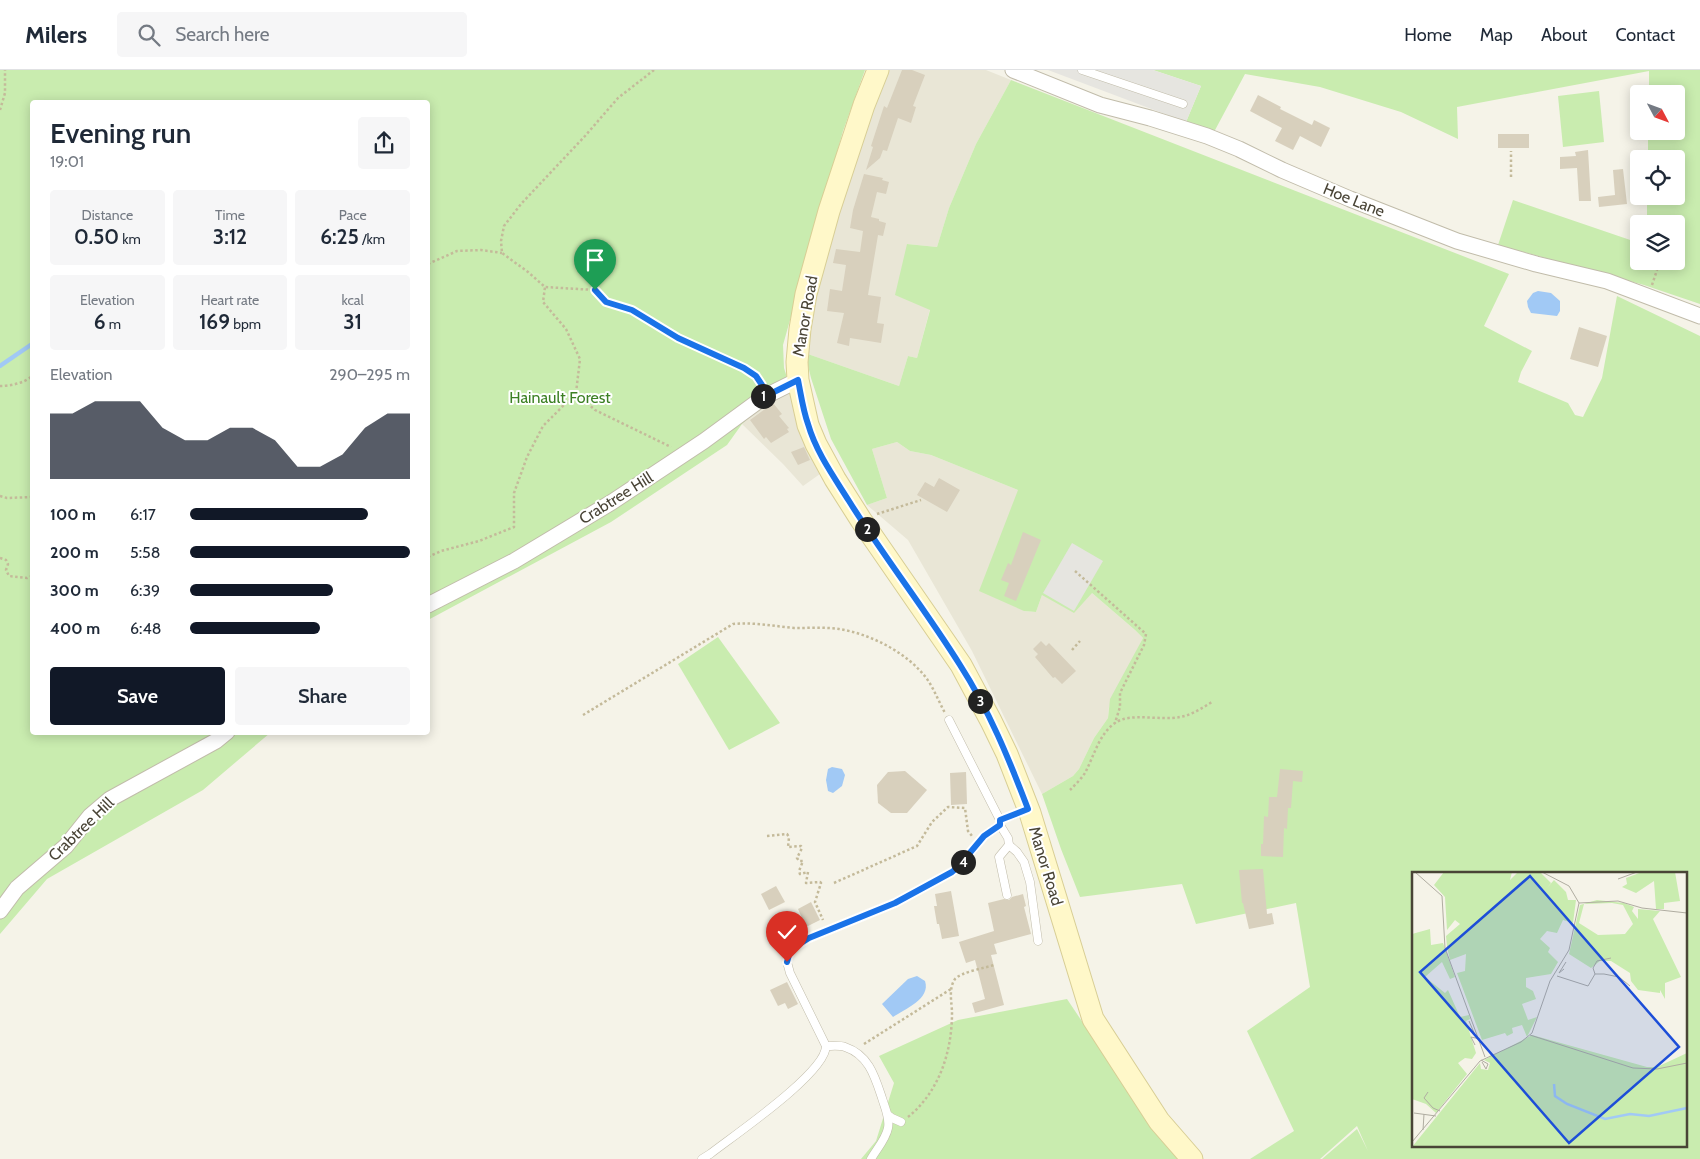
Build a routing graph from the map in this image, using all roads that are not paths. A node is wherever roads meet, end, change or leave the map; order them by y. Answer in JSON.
{"nodes":[{"id":1,"x":878,"y":70,"type":"edge"},
{"id":2,"x":1013,"y":70,"type":"edge"},
{"id":3,"x":1082,"y":70,"type":"edge"},
{"id":4,"x":1029,"y":74,"type":"edge"},
{"id":5,"x":1183,"y":104,"type":"dead end"},
{"id":6,"x":1700,"y":316,"type":"edge"},
{"id":7,"x":798,"y":380,"type":"junction"},
{"id":8,"x":430,"y":604,"type":"edge"},
{"id":9,"x":949,"y":720,"type":"road end"},
{"id":10,"x":223,"y":735,"type":"edge"},
{"id":11,"x":1028,"y":809,"type":"junction"},
{"id":12,"x":1000,"y":823,"type":"junction"},
{"id":13,"x":1010,"y":845,"type":"junction"},
{"id":14,"x":1007,"y":895,"type":"dead end"},
{"id":15,"x":0,"y":911,"type":"edge"},
{"id":16,"x":1038,"y":941,"type":"dead end"},
{"id":17,"x":826,"y":1046,"type":"junction"},
{"id":18,"x":888,"y":1114,"type":"junction"},
{"id":19,"x":901,"y":1122,"type":"road end"},
{"id":20,"x":702,"y":1159,"type":"edge"},
{"id":21,"x":871,"y":1159,"type":"edge"},
{"id":22,"x":1192,"y":1159,"type":"edge"}],
"edges":[{"from":1,"to":7,"type":"street","name":"Manor Road"},
{"from":2,"to":4,"type":"street","name":"Hoe Lane"},
{"from":3,"to":5,"type":"lane"},
{"from":4,"to":6,"type":"street","name":"Hoe Lane"},
{"from":7,"to":8,"type":"street","name":"Crabtree Hill"},
{"from":7,"to":11,"type":"street","name":"Manor Road"},
{"from":9,"to":12,"type":"lane"},
{"from":10,"to":15,"type":"street","name":"Crabtree Hill"},
{"from":11,"to":12,"type":"lane"},
{"from":11,"to":22,"type":"street","name":"Manor Road"},
{"from":12,"to":13,"type":"lane"},
{"from":12,"to":17,"type":"lane"},
{"from":13,"to":14,"type":"lane"},
{"from":13,"to":16,"type":"lane"},
{"from":17,"to":18,"type":"lane"},
{"from":17,"to":20,"type":"lane"},
{"from":18,"to":19,"type":"lane"},
{"from":18,"to":21,"type":"lane"}]}
